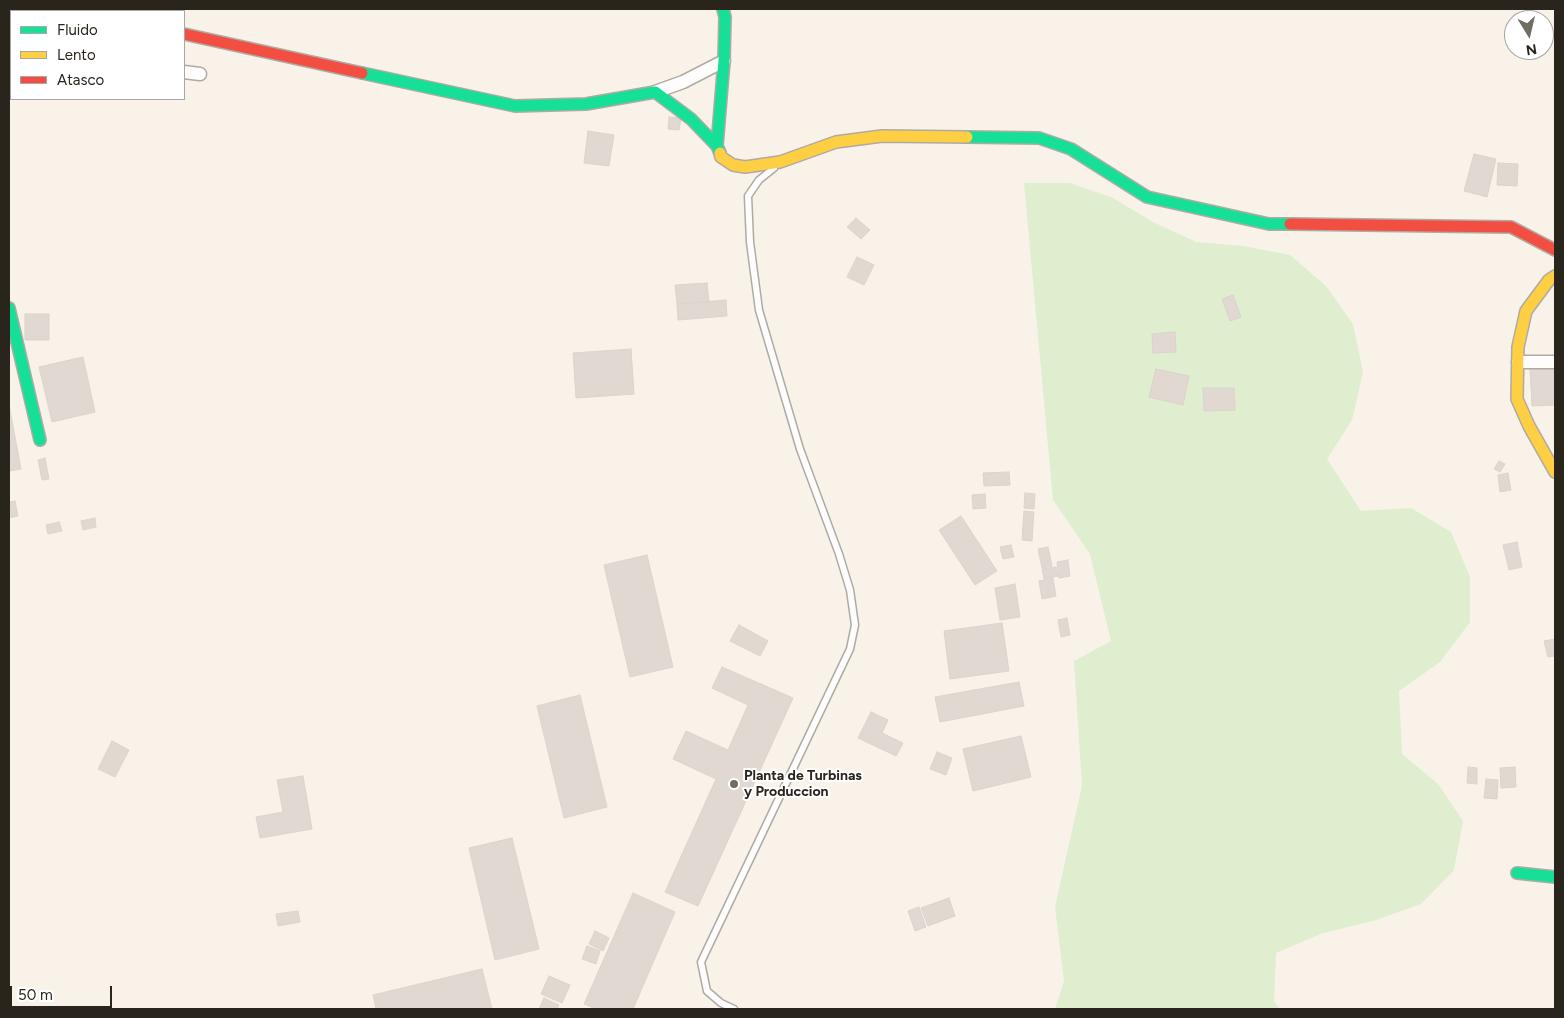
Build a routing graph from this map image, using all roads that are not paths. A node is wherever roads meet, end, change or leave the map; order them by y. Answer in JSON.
{"nodes":[{"id":1,"x":723,"y":9,"type":"edge"},
{"id":2,"x":185,"y":34,"type":"edge"},
{"id":3,"x":724,"y":61,"type":"junction"},
{"id":4,"x":185,"y":72,"type":"edge"},
{"id":5,"x":200,"y":74,"type":"dead end"},
{"id":6,"x":656,"y":92,"type":"junction"},
{"id":7,"x":717,"y":146,"type":"junction"},
{"id":8,"x":780,"y":162,"type":"junction"},
{"id":9,"x":1555,"y":250,"type":"edge"},
{"id":10,"x":1555,"y":276,"type":"edge"},
{"id":11,"x":9,"y":308,"type":"edge"},
{"id":12,"x":1518,"y":362,"type":"junction"},
{"id":13,"x":1555,"y":362,"type":"edge"},
{"id":14,"x":40,"y":440,"type":"dead end"},
{"id":15,"x":1551,"y":457,"type":"edge"},
{"id":16,"x":1555,"y":472,"type":"edge"},
{"id":17,"x":1517,"y":873,"type":"dead end"},
{"id":18,"x":1555,"y":877,"type":"edge"},
{"id":19,"x":734,"y":1009,"type":"edge"}],
"edges":[{"from":1,"to":3,"type":"street"},
{"from":2,"to":6,"type":"street"},
{"from":3,"to":6,"type":"street"},
{"from":3,"to":7,"type":"street"},
{"from":4,"to":5,"type":"street"},
{"from":6,"to":7,"type":"street"},
{"from":7,"to":8,"type":"street"},
{"from":8,"to":9,"type":"street"},
{"from":8,"to":19,"type":"lane"},
{"from":10,"to":12,"type":"street"},
{"from":11,"to":14,"type":"street"},
{"from":12,"to":13,"type":"street"},
{"from":12,"to":15,"type":"street"},
{"from":15,"to":16,"type":"street"},
{"from":17,"to":18,"type":"street"}]}
